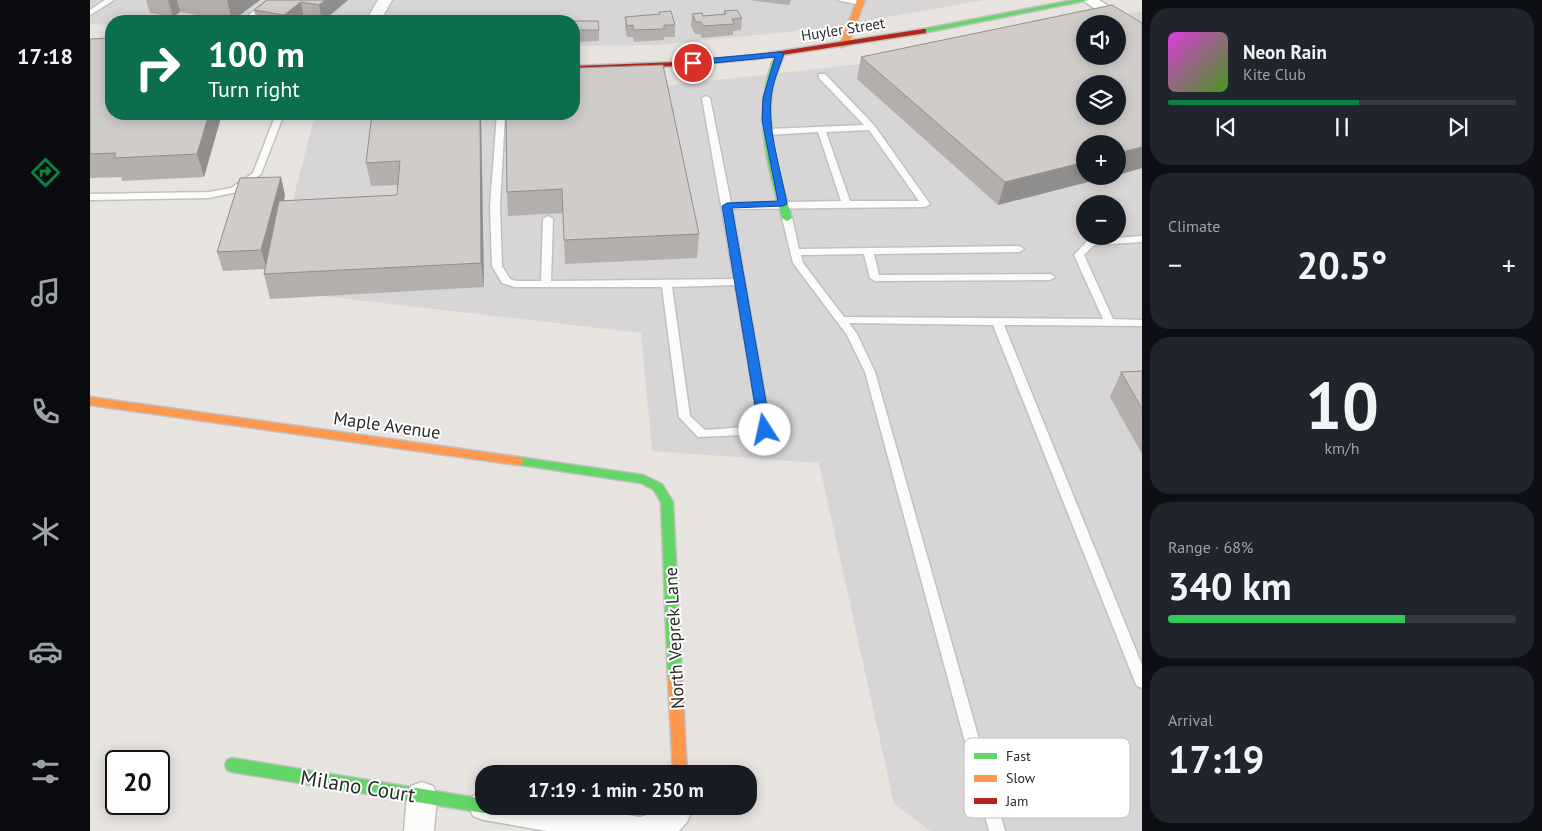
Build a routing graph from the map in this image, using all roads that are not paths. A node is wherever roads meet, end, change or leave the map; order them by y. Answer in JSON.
{"nodes":[{"id":1,"x":110,"y":0,"type":"edge"},
{"id":2,"x":273,"y":0,"type":"edge"},
{"id":3,"x":386,"y":0,"type":"edge"},
{"id":4,"x":841,"y":0,"type":"edge"},
{"id":5,"x":1087,"y":0,"type":"edge"},
{"id":6,"x":860,"y":1,"type":"edge"},
{"id":7,"x":90,"y":13,"type":"edge"},
{"id":8,"x":252,"y":15,"type":"edge"},
{"id":9,"x":377,"y":15,"type":"edge"},
{"id":10,"x":1142,"y":34,"type":"edge"},
{"id":11,"x":844,"y":45,"type":"junction"},
{"id":12,"x":780,"y":54,"type":"junction"},
{"id":13,"x":580,"y":68,"type":"edge"},
{"id":14,"x":822,"y":76,"type":"dead end"},
{"id":15,"x":706,"y":98,"type":"dead end"},
{"id":16,"x":278,"y":120,"type":"edge"},
{"id":17,"x":501,"y":120,"type":"edge"},
{"id":18,"x":872,"y":127,"type":"junction"},
{"id":19,"x":821,"y":130,"type":"junction"},
{"id":20,"x":768,"y":132,"type":"junction"},
{"id":21,"x":90,"y":197,"type":"edge"},
{"id":22,"x":783,"y":204,"type":"junction"},
{"id":23,"x":846,"y":204,"type":"junction"},
{"id":24,"x":727,"y":206,"type":"junction"},
{"id":25,"x":787,"y":218,"type":"joint"},
{"id":26,"x":548,"y":219,"type":"dead end"},
{"id":27,"x":1142,"y":239,"type":"edge"},
{"id":28,"x":1020,"y":249,"type":"dead end"},
{"id":29,"x":868,"y":251,"type":"junction"},
{"id":30,"x":796,"y":252,"type":"junction"},
{"id":31,"x":1050,"y":277,"type":"dead end"},
{"id":32,"x":740,"y":282,"type":"junction"},
{"id":33,"x":546,"y":284,"type":"junction"},
{"id":34,"x":667,"y":284,"type":"junction"},
{"id":35,"x":841,"y":320,"type":"junction"},
{"id":36,"x":997,"y":322,"type":"junction"},
{"id":37,"x":1109,"y":322,"type":"junction"},
{"id":38,"x":1142,"y":322,"type":"edge"},
{"id":39,"x":90,"y":400,"type":"edge"},
{"id":40,"x":667,"y":502,"type":"joint"},
{"id":41,"x":1142,"y":682,"type":"edge"},
{"id":42,"x":971,"y":738,"type":"edge"},
{"id":43,"x":232,"y":765,"type":"dead end"},
{"id":44,"x":680,"y":765,"type":"edge"},
{"id":45,"x":422,"y":796,"type":"junction"},
{"id":46,"x":475,"y":805,"type":"edge"},
{"id":47,"x":539,"y":815,"type":"edge"},
{"id":48,"x":675,"y":815,"type":"edge"},
{"id":49,"x":993,"y":818,"type":"edge"},
{"id":50,"x":419,"y":831,"type":"edge"},
{"id":51,"x":636,"y":831,"type":"edge"},
{"id":52,"x":644,"y":831,"type":"edge"},
{"id":53,"x":997,"y":831,"type":"edge"}],
"edges":[{"from":1,"to":7,"type":"lane"},
{"from":2,"to":8,"type":"lane"},
{"from":3,"to":9,"type":"street"},
{"from":4,"to":6,"type":"lane"},
{"from":5,"to":10,"type":"street"},
{"from":5,"to":11,"type":"street","name":"Huyler Street"},
{"from":6,"to":11,"type":"street"},
{"from":11,"to":12,"type":"street","name":"Huyler Street"},
{"from":12,"to":13,"type":"street","name":"Huyler Street"},
{"from":12,"to":20,"type":"street"},
{"from":14,"to":18,"type":"lane"},
{"from":15,"to":24,"type":"lane"},
{"from":16,"to":21,"type":"lane"},
{"from":17,"to":33,"type":"lane"},
{"from":18,"to":19,"type":"lane"},
{"from":18,"to":23,"type":"lane"},
{"from":19,"to":20,"type":"lane"},
{"from":19,"to":23,"type":"lane"},
{"from":20,"to":22,"type":"street"},
{"from":22,"to":23,"type":"lane"},
{"from":22,"to":24,"type":"lane"},
{"from":22,"to":25,"type":"street"},
{"from":24,"to":32,"type":"lane"},
{"from":25,"to":30,"type":"lane"},
{"from":26,"to":33,"type":"lane"},
{"from":27,"to":37,"type":"lane"},
{"from":28,"to":29,"type":"lane"},
{"from":29,"to":30,"type":"lane"},
{"from":29,"to":31,"type":"lane"},
{"from":30,"to":35,"type":"lane"},
{"from":32,"to":34,"type":"lane"},
{"from":32,"to":34,"type":"lane"},
{"from":33,"to":34,"type":"lane"},
{"from":35,"to":36,"type":"lane"},
{"from":35,"to":42,"type":"lane"},
{"from":36,"to":37,"type":"lane"},
{"from":36,"to":41,"type":"lane"},
{"from":37,"to":38,"type":"lane"},
{"from":39,"to":40,"type":"street","name":"Maple Avenue"},
{"from":40,"to":44,"type":"street","name":"North Veprek Lane"},
{"from":43,"to":45,"type":"street","name":"Milano Court"},
{"from":45,"to":46,"type":"street","name":"Milano Court"},
{"from":45,"to":50,"type":"street"},
{"from":47,"to":51,"type":"street","name":"Milano Court"},
{"from":48,"to":52,"type":"street"},
{"from":49,"to":53,"type":"lane"}]}
